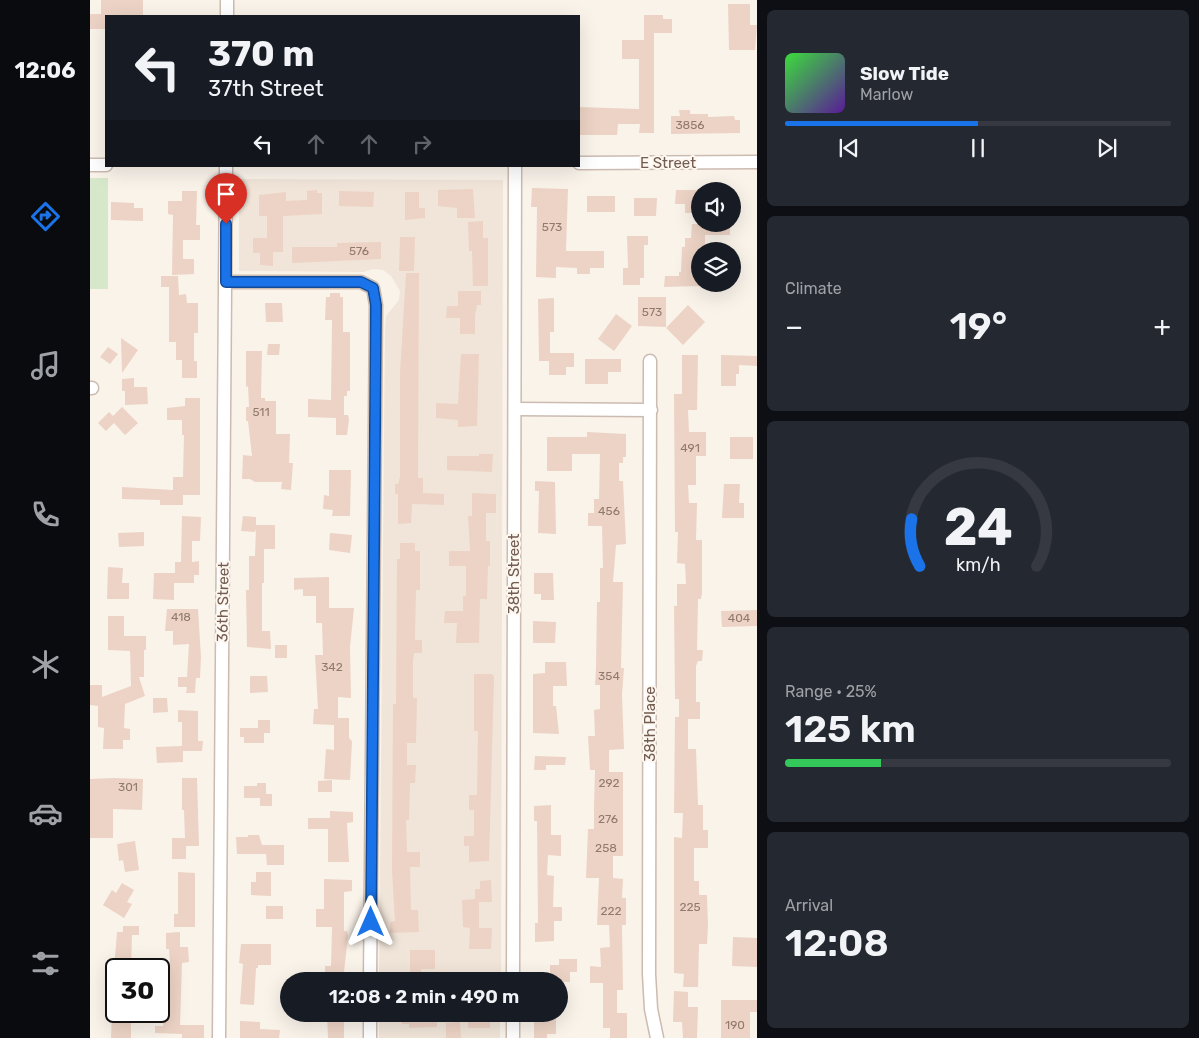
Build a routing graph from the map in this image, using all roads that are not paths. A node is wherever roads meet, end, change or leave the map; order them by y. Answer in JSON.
{"nodes":[{"id":1,"x":227,"y":0,"type":"edge"},
{"id":2,"x":227,"y":15,"type":"edge"},
{"id":3,"x":756,"y":162,"type":"edge"},
{"id":4,"x":580,"y":163,"type":"edge"},
{"id":5,"x":90,"y":165,"type":"edge"},
{"id":6,"x":105,"y":165,"type":"edge"},
{"id":7,"x":226,"y":167,"type":"edge"},
{"id":8,"x":514,"y":167,"type":"edge"},
{"id":9,"x":226,"y":282,"type":"junction"},
{"id":10,"x":650,"y":361,"type":"dead end"},
{"id":11,"x":515,"y":409,"type":"junction"},
{"id":12,"x":651,"y":410,"type":"junction"},
{"id":13,"x":370,"y":972,"type":"edge"},
{"id":14,"x":513,"y":972,"type":"edge"},
{"id":15,"x":370,"y":1022,"type":"edge"},
{"id":16,"x":513,"y":1022,"type":"edge"},
{"id":17,"x":219,"y":1038,"type":"edge"},
{"id":18,"x":370,"y":1038,"type":"edge"},
{"id":19,"x":512,"y":1038,"type":"edge"},
{"id":20,"x":657,"y":1038,"type":"edge"}],
"edges":[{"from":1,"to":2,"type":"street"},
{"from":3,"to":4,"type":"street","name":"E Street"},
{"from":5,"to":6,"type":"street"},
{"from":7,"to":9,"type":"street","name":"36th Street"},
{"from":8,"to":11,"type":"street","name":"38th Street"},
{"from":9,"to":13,"type":"street"},
{"from":9,"to":17,"type":"street","name":"36th Street"},
{"from":10,"to":12,"type":"street","name":"38th Place"},
{"from":11,"to":12,"type":"street"},
{"from":11,"to":14,"type":"street","name":"38th Street"},
{"from":12,"to":20,"type":"street","name":"38th Place"},
{"from":15,"to":18,"type":"street"},
{"from":16,"to":19,"type":"street"}]}
